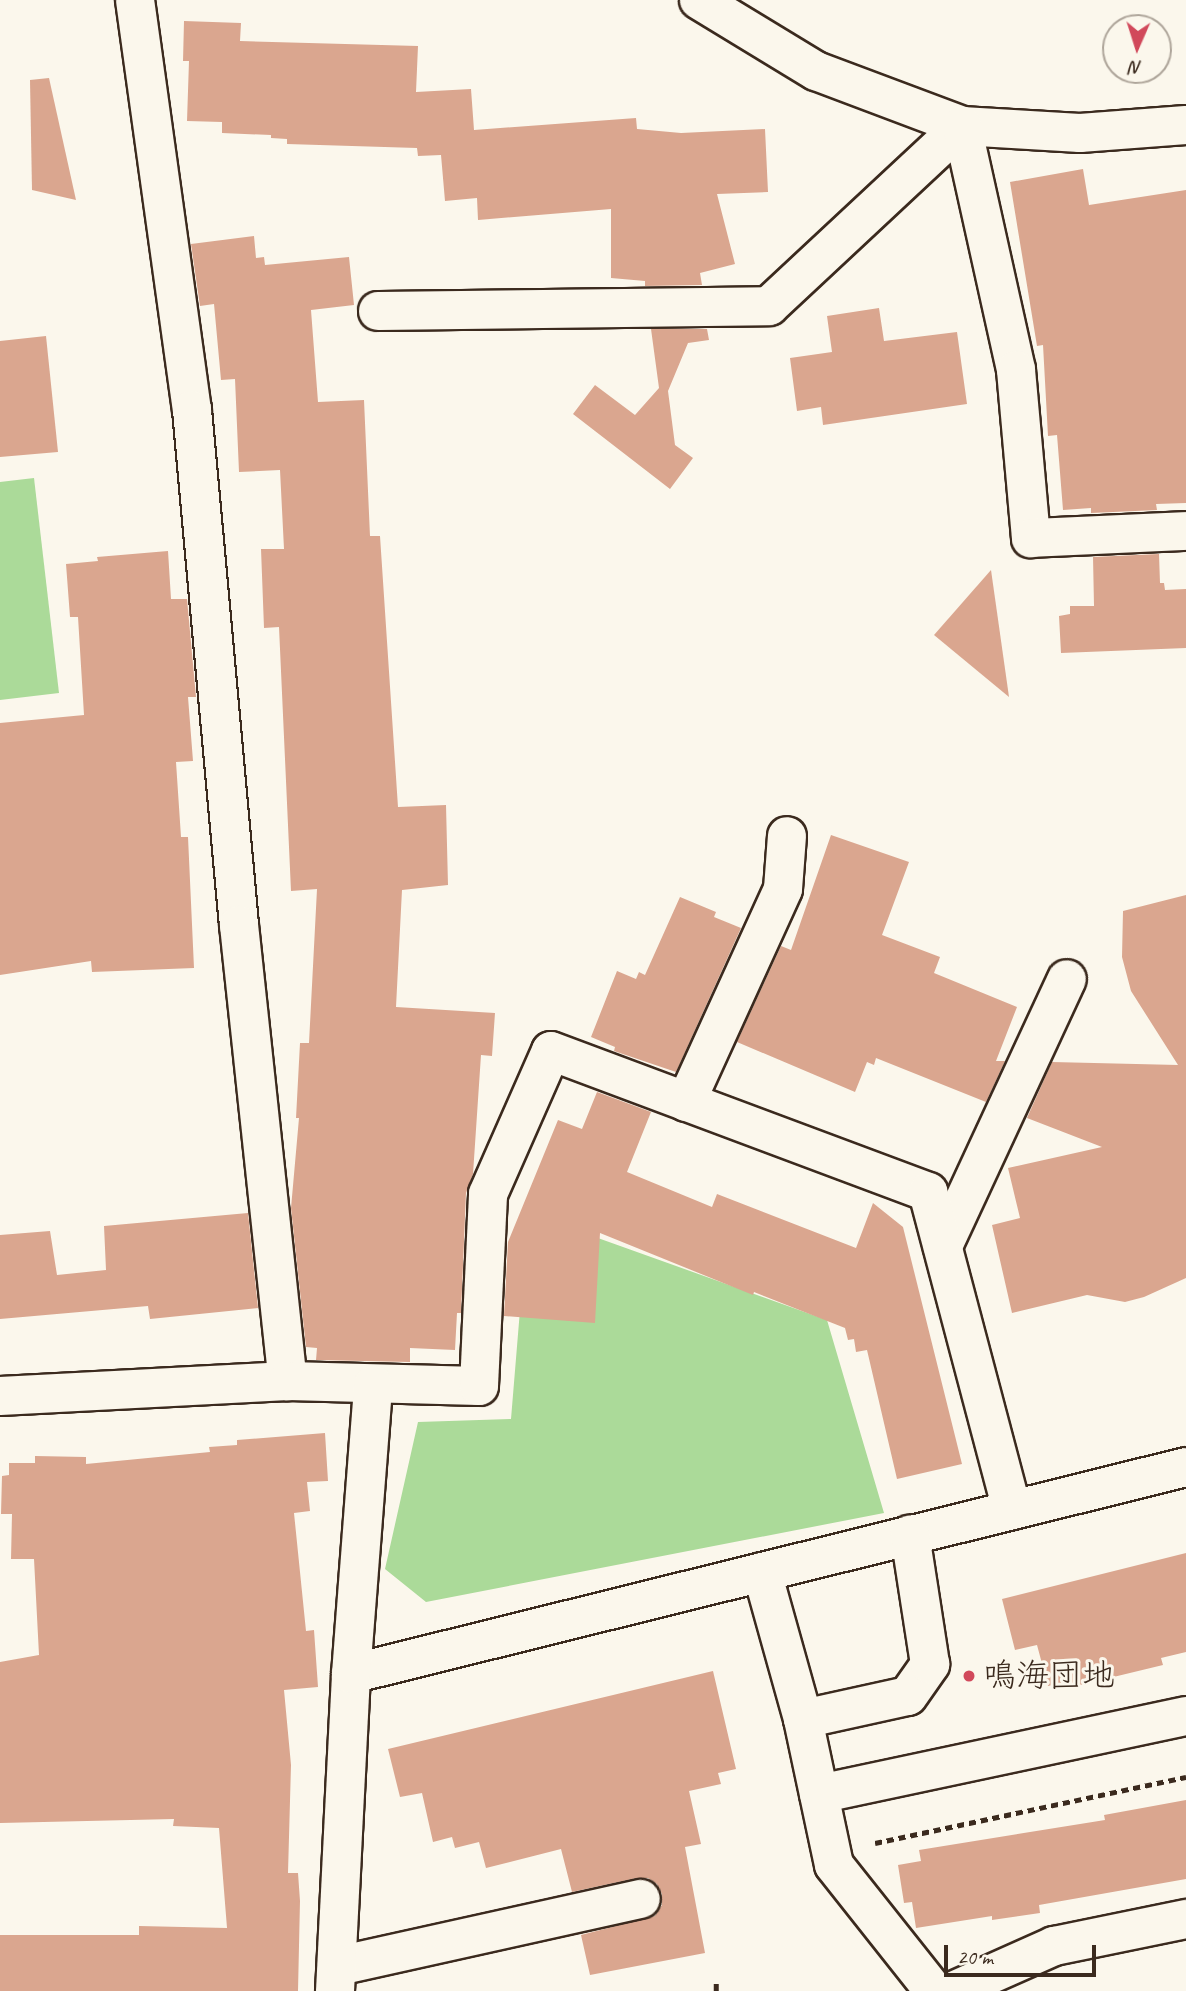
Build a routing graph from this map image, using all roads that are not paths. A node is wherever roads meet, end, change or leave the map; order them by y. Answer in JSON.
{"nodes":[{"id":1,"x":135,"y":0,"type":"edge"},
{"id":2,"x":699,"y":0,"type":"edge"},
{"id":3,"x":1186,"y":125,"type":"edge"},
{"id":4,"x":962,"y":126,"type":"junction"},
{"id":5,"x":378,"y":311,"type":"dead end"},
{"id":6,"x":1186,"y":531,"type":"edge"},
{"id":7,"x":787,"y":836,"type":"dead end"},
{"id":8,"x":1067,"y":979,"type":"dead end"},
{"id":9,"x":687,"y":1102,"type":"junction"},
{"id":10,"x":943,"y":1246,"type":"junction"},
{"id":11,"x":288,"y":1381,"type":"junction"},
{"id":12,"x":373,"y":1385,"type":"junction"},
{"id":13,"x":0,"y":1396,"type":"edge"},
{"id":14,"x":1186,"y":1467,"type":"edge"},
{"id":15,"x":1012,"y":1510,"type":"junction"},
{"id":16,"x":910,"y":1535,"type":"junction"},
{"id":17,"x":762,"y":1572,"type":"junction"},
{"id":18,"x":351,"y":1674,"type":"junction"},
{"id":19,"x":1186,"y":1716,"type":"edge"},
{"id":20,"x":803,"y":1719,"type":"junction"},
{"id":21,"x":819,"y":1794,"type":"junction"},
{"id":22,"x":641,"y":1899,"type":"dead end"},
{"id":23,"x":1186,"y":1919,"type":"edge"},
{"id":24,"x":337,"y":1978,"type":"edge"},
{"id":25,"x":934,"y":1991,"type":"edge"},
{"id":26,"x":953,"y":1991,"type":"edge"}],
"edges":[{"from":1,"to":11,"type":"street"},
{"from":2,"to":4,"type":"street"},
{"from":3,"to":4,"type":"street"},
{"from":4,"to":5,"type":"street"},
{"from":4,"to":6,"type":"street"},
{"from":7,"to":9,"type":"street"},
{"from":8,"to":10,"type":"street"},
{"from":9,"to":10,"type":"street"},
{"from":9,"to":12,"type":"street"},
{"from":10,"to":15,"type":"street"},
{"from":11,"to":12,"type":"street"},
{"from":11,"to":13,"type":"street"},
{"from":12,"to":18,"type":"street"},
{"from":14,"to":15,"type":"street"},
{"from":15,"to":16,"type":"street"},
{"from":16,"to":17,"type":"street"},
{"from":16,"to":20,"type":"street"},
{"from":17,"to":18,"type":"street"},
{"from":17,"to":20,"type":"street"},
{"from":18,"to":24,"type":"street"},
{"from":19,"to":21,"type":"street"},
{"from":20,"to":21,"type":"street"},
{"from":21,"to":25,"type":"street"},
{"from":22,"to":24,"type":"street"},
{"from":23,"to":26,"type":"street"}]}
